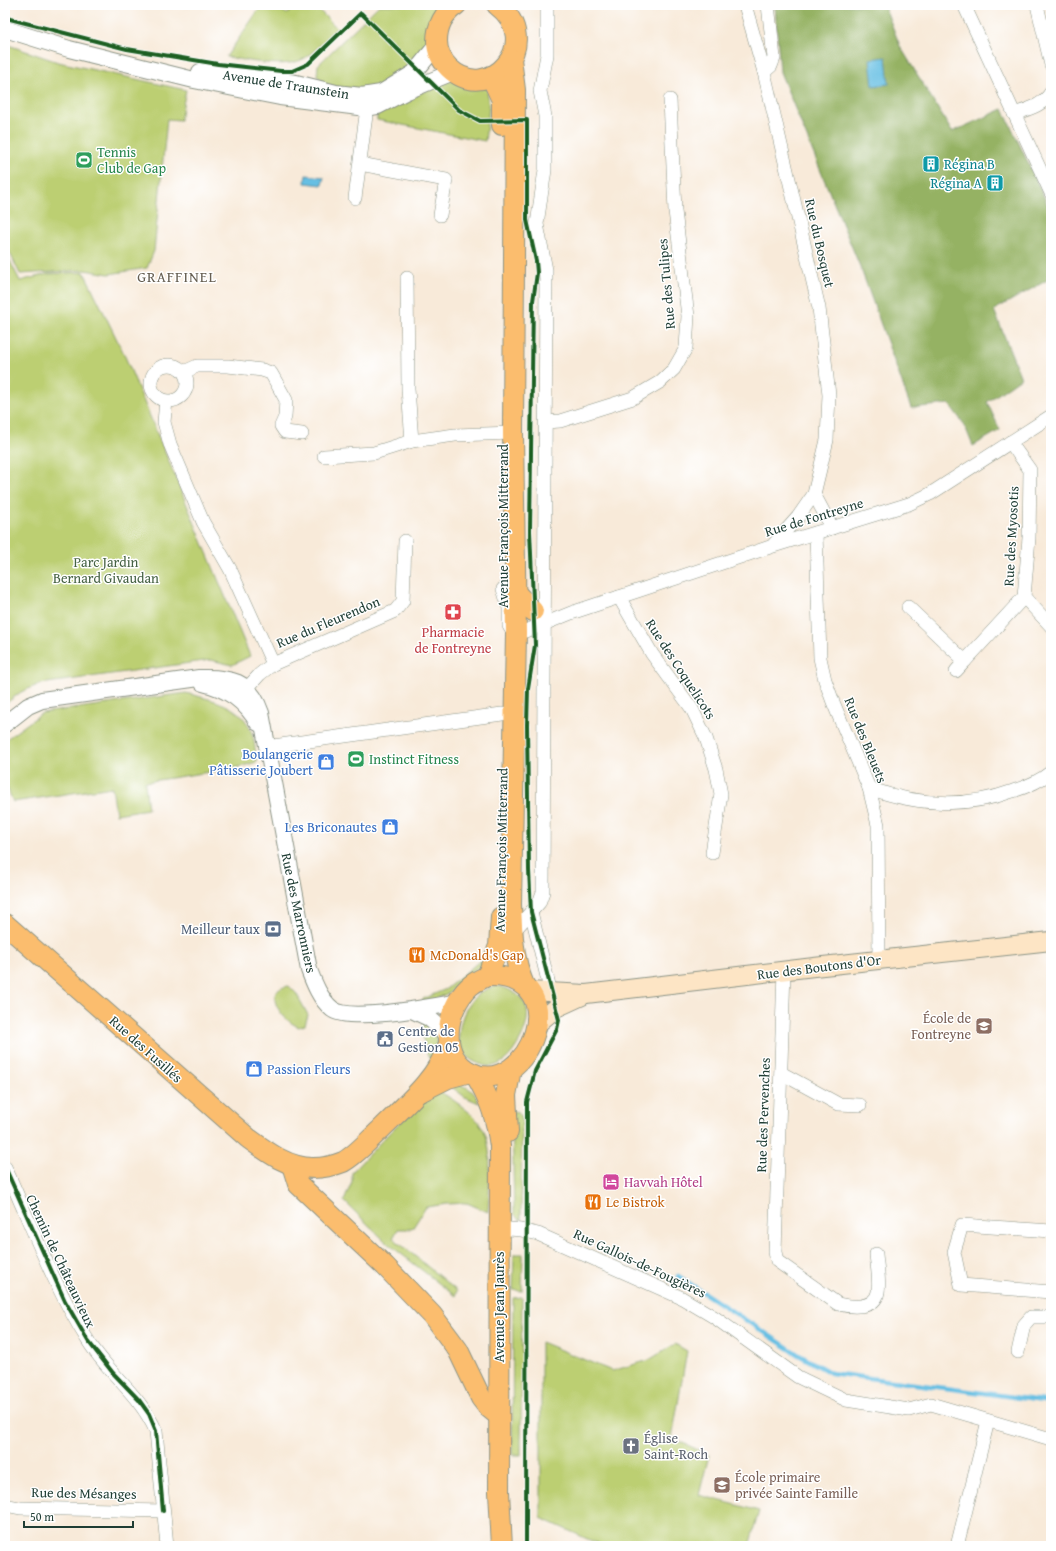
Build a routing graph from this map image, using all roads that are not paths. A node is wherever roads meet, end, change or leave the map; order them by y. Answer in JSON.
{"nodes":[{"id":1,"x":547,"y":5,"type":"edge"},
{"id":2,"x":744,"y":5,"type":"edge"},
{"id":3,"x":768,"y":5,"type":"edge"},
{"id":4,"x":964,"y":5,"type":"edge"},
{"id":5,"x":1037,"y":5,"type":"edge"},
{"id":6,"x":452,"y":6,"type":"edge"},
{"id":7,"x":503,"y":7,"type":"edge"},
{"id":8,"x":5,"y":29,"type":"edge"},
{"id":9,"x":437,"y":45,"type":"junction"},
{"id":10,"x":511,"y":59,"type":"junction"},
{"id":11,"x":116,"y":61,"type":"junction"},
{"id":12,"x":1051,"y":66,"type":"edge"},
{"id":13,"x":453,"y":72,"type":"junction"},
{"id":14,"x":764,"y":72,"type":"junction"},
{"id":15,"x":492,"y":76,"type":"junction"},
{"id":16,"x":1051,"y":92,"type":"edge"},
{"id":17,"x":670,"y":100,"type":"dead end"},
{"id":18,"x":366,"y":108,"type":"junction"},
{"id":19,"x":1014,"y":114,"type":"junction"},
{"id":20,"x":360,"y":164,"type":"junction"},
{"id":21,"x":1051,"y":193,"type":"edge"},
{"id":22,"x":355,"y":198,"type":"dead end"},
{"id":23,"x":440,"y":215,"type":"dead end"},
{"id":24,"x":407,"y":278,"type":"dead end"},
{"id":25,"x":184,"y":372,"type":"junction"},
{"id":26,"x":166,"y":401,"type":"junction"},
{"id":27,"x":1051,"y":416,"type":"edge"},
{"id":28,"x":546,"y":422,"type":"junction"},
{"id":29,"x":508,"y":433,"type":"junction"},
{"id":30,"x":302,"y":434,"type":"dead end"},
{"id":31,"x":412,"y":441,"type":"junction"},
{"id":32,"x":1010,"y":442,"type":"junction"},
{"id":33,"x":324,"y":456,"type":"dead end"},
{"id":34,"x":814,"y":494,"type":"junction"},
{"id":35,"x":832,"y":528,"type":"junction"},
{"id":36,"x":816,"y":533,"type":"junction"},
{"id":37,"x":405,"y":541,"type":"dead end"},
{"id":38,"x":773,"y":546,"type":"junction"},
{"id":39,"x":509,"y":591,"type":"junction"},
{"id":40,"x":619,"y":597,"type":"junction"},
{"id":41,"x":1024,"y":597,"type":"junction"},
{"id":42,"x":908,"y":607,"type":"dead end"},
{"id":43,"x":524,"y":623,"type":"junction"},
{"id":44,"x":1051,"y":626,"type":"edge"},
{"id":45,"x":966,"y":661,"type":"junction"},
{"id":46,"x":273,"y":664,"type":"junction"},
{"id":47,"x":956,"y":671,"type":"dead end"},
{"id":48,"x":242,"y":693,"type":"junction"},
{"id":49,"x":502,"y":714,"type":"junction"},
{"id":50,"x":5,"y":724,"type":"edge"},
{"id":51,"x":264,"y":740,"type":"junction"},
{"id":52,"x":1051,"y":772,"type":"edge"},
{"id":53,"x":869,"y":788,"type":"junction"},
{"id":54,"x":712,"y":853,"type":"dead end"},
{"id":55,"x":531,"y":912,"type":"junction"},
{"id":56,"x":5,"y":924,"type":"edge"},
{"id":57,"x":512,"y":933,"type":"junction"},
{"id":58,"x":1051,"y":941,"type":"edge"},
{"id":59,"x":879,"y":960,"type":"junction"},
{"id":60,"x":784,"y":970,"type":"junction"},
{"id":61,"x":487,"y":976,"type":"junction"},
{"id":62,"x":527,"y":988,"type":"junction"},
{"id":63,"x":551,"y":993,"type":"junction"},
{"id":64,"x":586,"y":994,"type":"junction"},
{"id":65,"x":459,"y":1002,"type":"junction"},
{"id":66,"x":412,"y":1010,"type":"junction"},
{"id":67,"x":537,"y":1024,"type":"junction"},
{"id":68,"x":448,"y":1040,"type":"junction"},
{"id":69,"x":511,"y":1069,"type":"junction"},
{"id":70,"x":472,"y":1073,"type":"junction"},
{"id":71,"x":781,"y":1073,"type":"junction"},
{"id":72,"x":417,"y":1094,"type":"junction"},
{"id":73,"x":860,"y":1105,"type":"dead end"},
{"id":74,"x":292,"y":1165,"type":"junction"},
{"id":75,"x":5,"y":1167,"type":"edge"},
{"id":76,"x":504,"y":1229,"type":"junction"},
{"id":77,"x":1051,"y":1231,"type":"edge"},
{"id":78,"x":876,"y":1254,"type":"dead end"},
{"id":79,"x":1051,"y":1292,"type":"edge"},
{"id":80,"x":1051,"y":1317,"type":"edge"},
{"id":81,"x":1018,"y":1352,"type":"dead end"},
{"id":82,"x":499,"y":1416,"type":"junction"},
{"id":83,"x":988,"y":1421,"type":"junction"},
{"id":84,"x":1051,"y":1439,"type":"edge"},
{"id":85,"x":5,"y":1505,"type":"edge"},
{"id":86,"x":163,"y":1511,"type":"junction"},
{"id":87,"x":168,"y":1546,"type":"edge"},
{"id":88,"x":503,"y":1546,"type":"edge"},
{"id":89,"x":957,"y":1546,"type":"edge"}],
"edges":[{"from":1,"to":28,"type":"street"},
{"from":2,"to":14,"type":"street","name":"Rue du Bosquet"},
{"from":3,"to":14,"type":"street"},
{"from":4,"to":19,"type":"street"},
{"from":5,"to":12,"type":"street"},
{"from":6,"to":9,"type":"main road"},
{"from":7,"to":10,"type":"main road"},
{"from":8,"to":11,"type":"street","name":"Avenue de Traunstein"},
{"from":9,"to":11,"type":"street","name":"Avenue de Traunstein"},
{"from":9,"to":13,"type":"main road"},
{"from":10,"to":15,"type":"main road"},
{"from":10,"to":29,"type":"main road","name":"Avenue François Mitterrand"},
{"from":11,"to":18,"type":"street","name":"Avenue de Traunstein"},
{"from":13,"to":15,"type":"main road"},
{"from":13,"to":18,"type":"street","name":"Avenue de Traunstein"},
{"from":14,"to":34,"type":"street","name":"Rue du Bosquet"},
{"from":15,"to":29,"type":"main road","name":"Avenue François Mitterrand"},
{"from":16,"to":19,"type":"street"},
{"from":17,"to":28,"type":"street","name":"Rue des Tulipes"},
{"from":18,"to":20,"type":"street"},
{"from":19,"to":21,"type":"street"},
{"from":20,"to":22,"type":"street"},
{"from":20,"to":23,"type":"street"},
{"from":24,"to":31,"type":"street"},
{"from":25,"to":26,"type":"street"},
{"from":25,"to":26,"type":"street"},
{"from":25,"to":30,"type":"street"},
{"from":26,"to":46,"type":"street"},
{"from":27,"to":32,"type":"street","name":"Rue de Fontreyne"},
{"from":28,"to":43,"type":"street"},
{"from":29,"to":31,"type":"street"},
{"from":29,"to":39,"type":"main road","name":"Avenue François Mitterrand"},
{"from":31,"to":33,"type":"street"},
{"from":32,"to":35,"type":"street","name":"Rue de Fontreyne"},
{"from":32,"to":41,"type":"street","name":"Rue des Myosotis"},
{"from":34,"to":35,"type":"street"},
{"from":34,"to":38,"type":"street","name":"Rue du Bosquet"},
{"from":35,"to":36,"type":"street","name":"Rue de Fontreyne"},
{"from":36,"to":38,"type":"street","name":"Rue de Fontreyne"},
{"from":36,"to":53,"type":"street","name":"Rue des Bleuets"},
{"from":37,"to":46,"type":"street","name":"Rue du Fleurendon"},
{"from":38,"to":40,"type":"street","name":"Rue de Fontreyne"},
{"from":39,"to":43,"type":"main road","name":"Avenue François Mitterrand"},
{"from":39,"to":43,"type":"main road"},
{"from":40,"to":43,"type":"street","name":"Rue de Fontreyne"},
{"from":40,"to":54,"type":"street","name":"Rue des Coquelicots"},
{"from":41,"to":44,"type":"street","name":"Rue des Myosotis"},
{"from":41,"to":45,"type":"street"},
{"from":42,"to":45,"type":"street"},
{"from":43,"to":49,"type":"main road","name":"Avenue François Mitterrand"},
{"from":43,"to":55,"type":"street"},
{"from":43,"to":57,"type":"main road","name":"Avenue François Mitterrand"},
{"from":45,"to":47,"type":"street"},
{"from":46,"to":48,"type":"street","name":"Rue du Fleurendon"},
{"from":48,"to":50,"type":"street","name":"Rue des Marronniers"},
{"from":48,"to":51,"type":"street","name":"Rue des Marronniers"},
{"from":49,"to":51,"type":"street"},
{"from":49,"to":61,"type":"main road","name":"Avenue François Mitterrand"},
{"from":51,"to":66,"type":"street","name":"Rue des Marronniers"},
{"from":52,"to":53,"type":"street"},
{"from":53,"to":59,"type":"street","name":"Rue des Bleuets"},
{"from":55,"to":57,"type":"street"},
{"from":55,"to":63,"type":"street"},
{"from":56,"to":74,"type":"main road","name":"Rue des Fusillés"},
{"from":57,"to":62,"type":"main road","name":"Avenue François Mitterrand"},
{"from":58,"to":59,"type":"main road","name":"Rue des Boutons d'Or"},
{"from":59,"to":60,"type":"main road","name":"Rue des Boutons d'Or"},
{"from":60,"to":64,"type":"main road","name":"Rue des Boutons d'Or"},
{"from":60,"to":71,"type":"street","name":"Rue des Pervenches"},
{"from":61,"to":62,"type":"main road"},
{"from":61,"to":65,"type":"main road"},
{"from":62,"to":63,"type":"main road","name":"Rue des Boutons d'Or"},
{"from":62,"to":67,"type":"main road"},
{"from":63,"to":64,"type":"main road","name":"Rue des Boutons d'Or"},
{"from":64,"to":67,"type":"main road","name":"Rue des Boutons d'Or"},
{"from":65,"to":66,"type":"street","name":"Rue des Marronniers"},
{"from":65,"to":68,"type":"main road"},
{"from":66,"to":68,"type":"street","name":"Rue des Marronniers"},
{"from":67,"to":69,"type":"main road"},
{"from":68,"to":70,"type":"main road"},
{"from":68,"to":72,"type":"main road"},
{"from":69,"to":70,"type":"main road"},
{"from":69,"to":76,"type":"main road","name":"Avenue Jean Jaurès"},
{"from":70,"to":72,"type":"main road"},
{"from":70,"to":76,"type":"main road","name":"Avenue Jean Jaurès"},
{"from":71,"to":73,"type":"street"},
{"from":71,"to":78,"type":"street","name":"Rue des Pervenches"},
{"from":72,"to":74,"type":"main road","name":"Rue des Fusillés"},
{"from":74,"to":82,"type":"main road"},
{"from":75,"to":86,"type":"street","name":"Chemin de Châteauvieux"},
{"from":76,"to":82,"type":"main road","name":"Avenue Jean Jaurès"},
{"from":76,"to":83,"type":"street","name":"Rue Gallois-de-Fougières"},
{"from":76,"to":88,"type":"main road","name":"Avenue Jean Jaurès"},
{"from":77,"to":79,"type":"street"},
{"from":80,"to":81,"type":"street"},
{"from":82,"to":88,"type":"main road","name":"Avenue Jean Jaurès"},
{"from":83,"to":84,"type":"street","name":"Rue Gallois-de-Fougières"},
{"from":83,"to":89,"type":"street"},
{"from":85,"to":86,"type":"street","name":"Rue des Mésanges"},
{"from":86,"to":87,"type":"street","name":"Chemin de Châteauvieux"}]}
